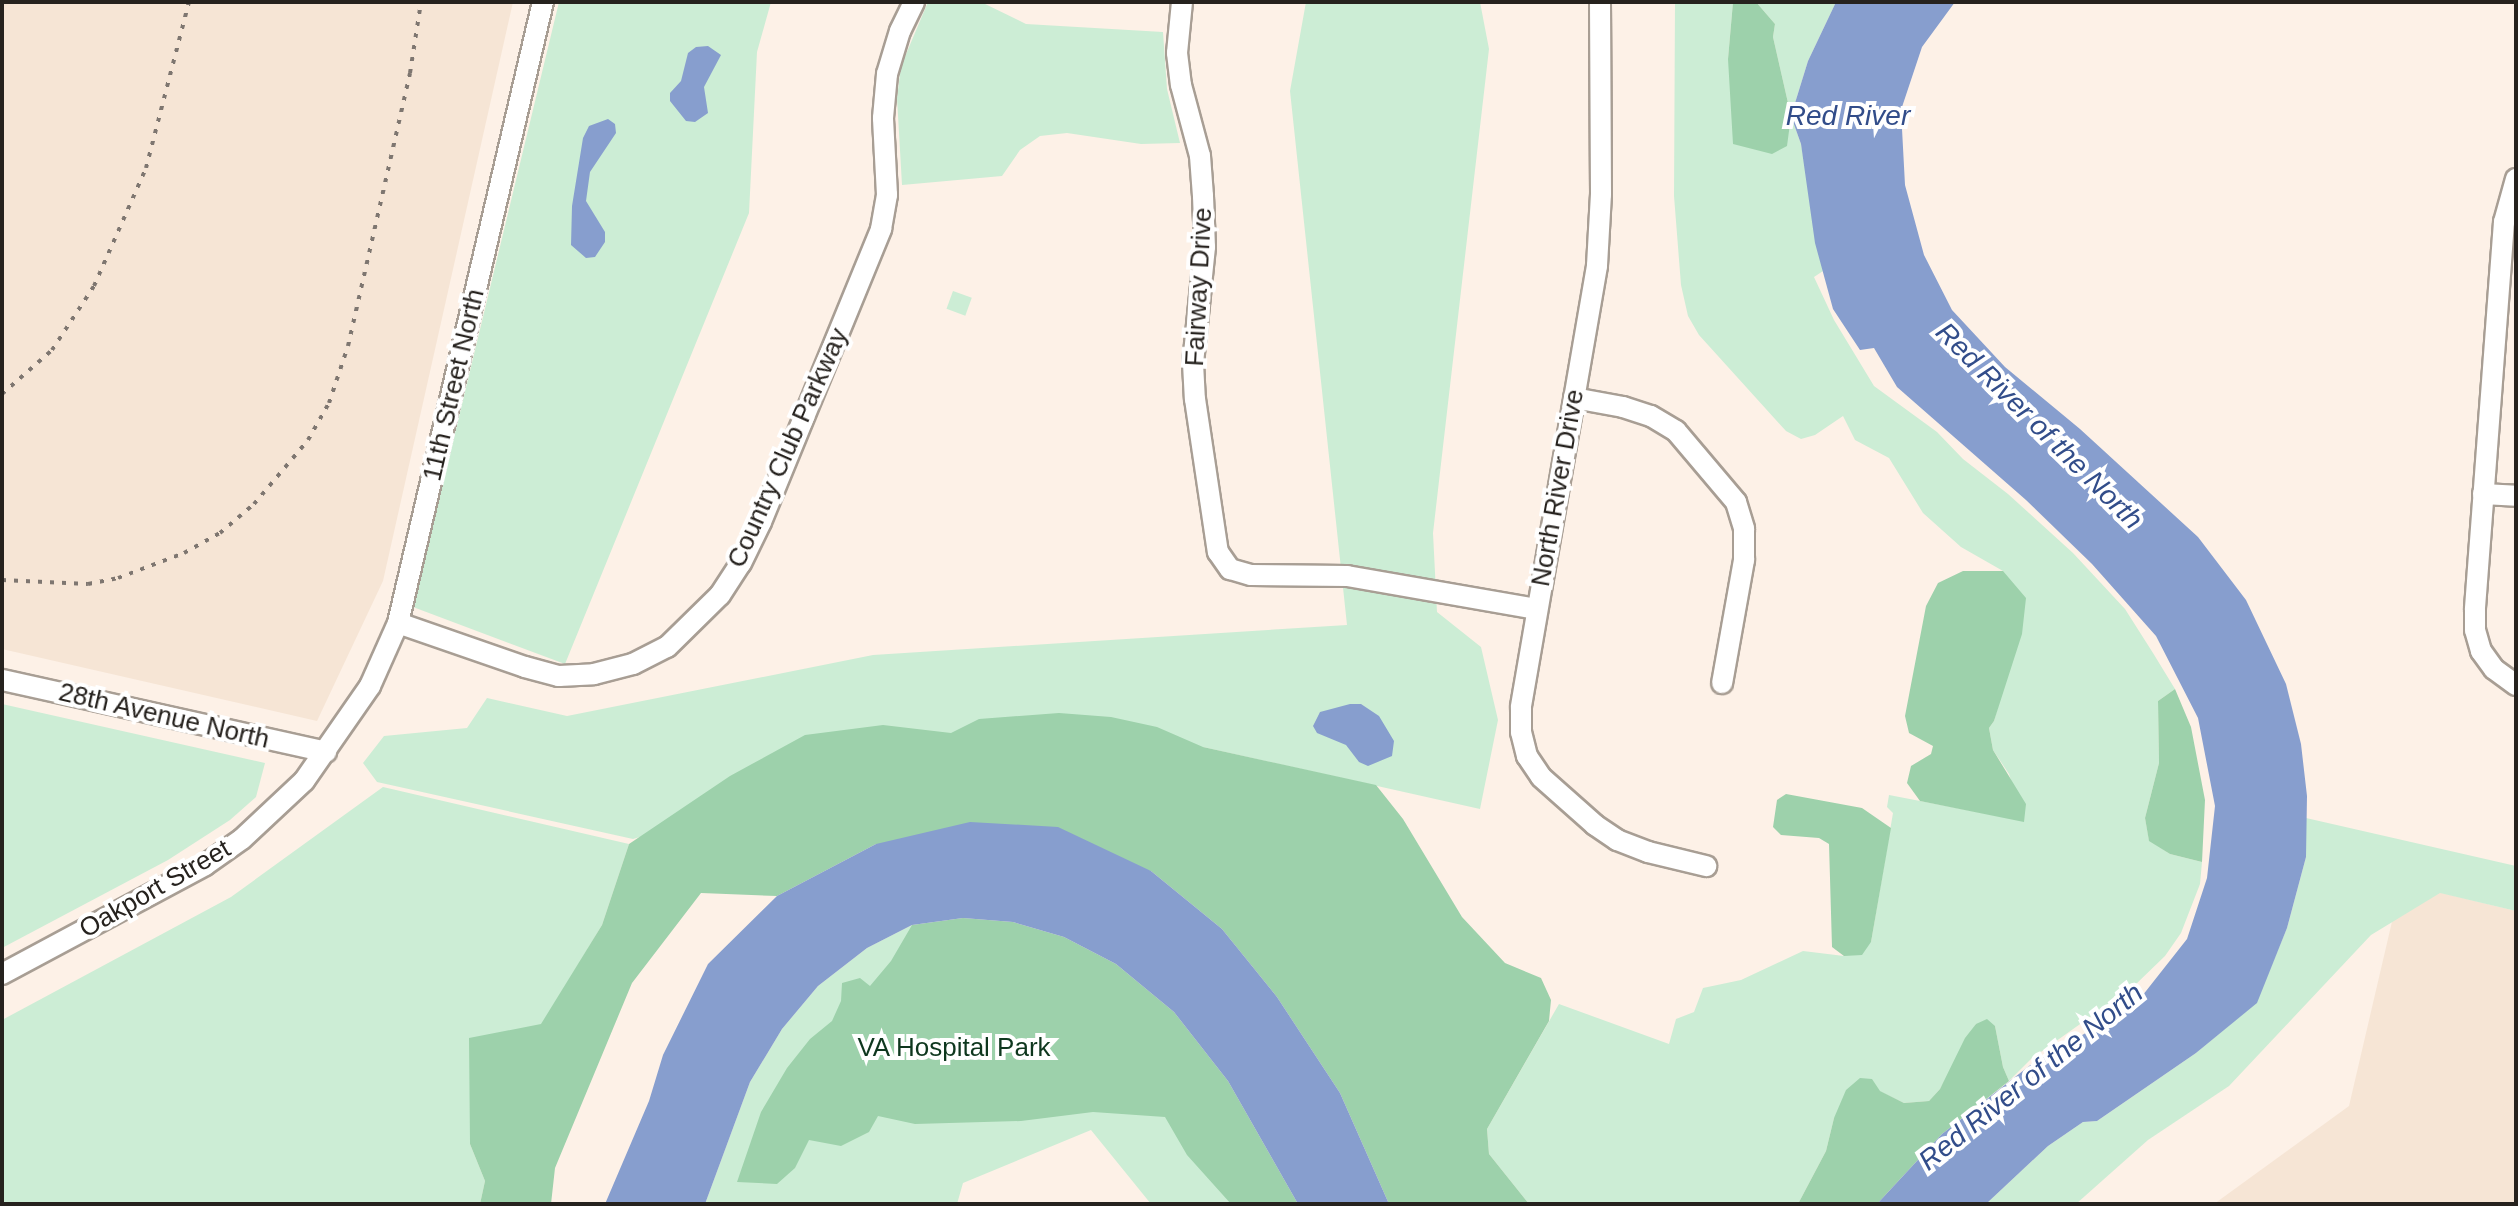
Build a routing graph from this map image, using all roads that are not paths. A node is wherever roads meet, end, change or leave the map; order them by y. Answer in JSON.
{"nodes":[{"id":1,"x":543,"y":2,"type":"edge"},
{"id":2,"x":914,"y":2,"type":"edge"},
{"id":3,"x":1182,"y":2,"type":"edge"},
{"id":4,"x":1600,"y":2,"type":"edge"},
{"id":5,"x":2516,"y":179,"type":"edge"},
{"id":6,"x":1574,"y":398,"type":"junction"},
{"id":7,"x":2483,"y":494,"type":"junction"},
{"id":8,"x":2516,"y":496,"type":"edge"},
{"id":9,"x":1537,"y":609,"type":"junction"},
{"id":10,"x":398,"y":623,"type":"junction"},
{"id":11,"x":2,"y":680,"type":"edge"},
{"id":12,"x":1722,"y":683,"type":"dead end"},
{"id":13,"x":2516,"y":685,"type":"edge"},
{"id":14,"x":326,"y":752,"type":"junction"},
{"id":15,"x":1706,"y":866,"type":"dead end"},
{"id":16,"x":2,"y":974,"type":"edge"}],
"edges":[{"from":1,"to":10,"type":"street","name":"11th Street North"},
{"from":2,"to":10,"type":"street","name":"Country Club Parkway"},
{"from":3,"to":9,"type":"street","name":"Fairway Drive"},
{"from":4,"to":6,"type":"street","name":"North River Drive"},
{"from":5,"to":7,"type":"street"},
{"from":6,"to":9,"type":"street","name":"North River Drive"},
{"from":6,"to":12,"type":"street"},
{"from":7,"to":8,"type":"street"},
{"from":7,"to":13,"type":"street"},
{"from":9,"to":15,"type":"street","name":"North River Drive"},
{"from":10,"to":14,"type":"street","name":"11th Street North"},
{"from":11,"to":14,"type":"street","name":"28th Avenue North"},
{"from":14,"to":16,"type":"street","name":"Oakport Street"}]}
